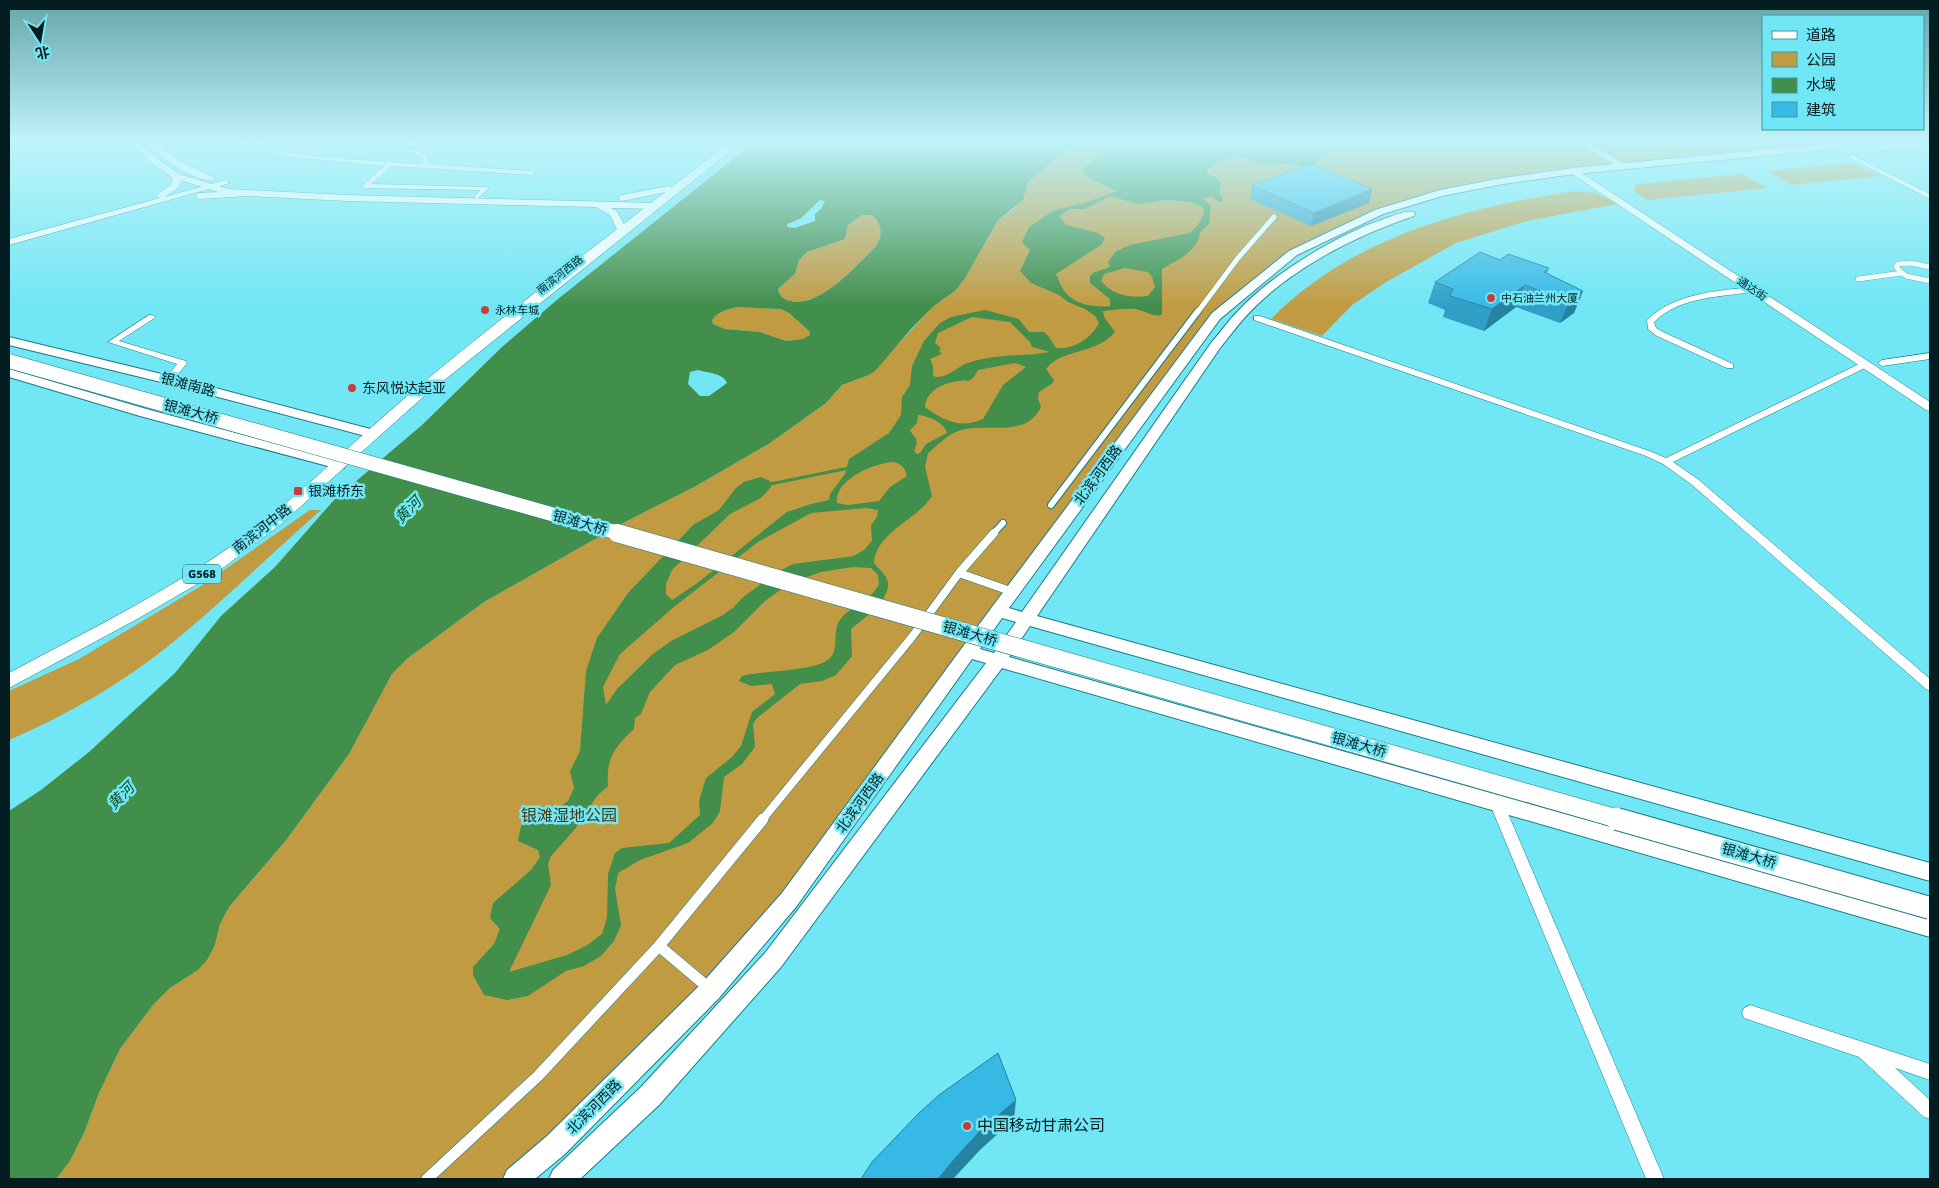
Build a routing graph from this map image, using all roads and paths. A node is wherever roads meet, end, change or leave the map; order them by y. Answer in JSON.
{"nodes":[{"id":1,"x":163,"y":195,"type":"edge"},
{"id":2,"x":172,"y":195,"type":"edge"},
{"id":3,"x":213,"y":195,"type":"edge"},
{"id":4,"x":316,"y":195,"type":"edge"},
{"id":5,"x":457,"y":195,"type":"edge"},
{"id":6,"x":639,"y":195,"type":"edge"},
{"id":7,"x":662,"y":195,"type":"edge"},
{"id":8,"x":665,"y":195,"type":"edge"},
{"id":9,"x":1435,"y":195,"type":"edge"},
{"id":10,"x":1473,"y":195,"type":"edge"},
{"id":11,"x":1618,"y":195,"type":"edge"},
{"id":12,"x":1621,"y":195,"type":"edge"},
{"id":13,"x":477,"y":196,"type":"joint"},
{"id":14,"x":158,"y":199,"type":"junction"},
{"id":15,"x":600,"y":203,"type":"junction"},
{"id":16,"x":653,"y":204,"type":"junction"},
{"id":17,"x":1274,"y":217,"type":"dead end"},
{"id":18,"x":621,"y":228,"type":"junction"},
{"id":19,"x":9,"y":238,"type":"edge"},
{"id":20,"x":9,"y":242,"type":"edge"},
{"id":21,"x":1930,"y":267,"type":"edge"},
{"id":22,"x":1902,"y":274,"type":"junction"},
{"id":23,"x":1858,"y":279,"type":"dead end"},
{"id":24,"x":1930,"y":281,"type":"edge"},
{"id":25,"x":1753,"y":289,"type":"junction"},
{"id":26,"x":152,"y":317,"type":"dead end"},
{"id":27,"x":1257,"y":318,"type":"dead end"},
{"id":28,"x":9,"y":353,"type":"edge"},
{"id":29,"x":1930,"y":356,"type":"edge"},
{"id":30,"x":1882,"y":363,"type":"junction"},
{"id":31,"x":1866,"y":364,"type":"junction"},
{"id":32,"x":1730,"y":366,"type":"dead end"},
{"id":33,"x":9,"y":373,"type":"edge"},
{"id":34,"x":169,"y":380,"type":"junction"},
{"id":35,"x":1930,"y":394,"type":"edge"},
{"id":36,"x":1930,"y":407,"type":"edge"},
{"id":37,"x":369,"y":434,"type":"junction"},
{"id":38,"x":1666,"y":462,"type":"junction"},
{"id":39,"x":336,"y":464,"type":"junction"},
{"id":40,"x":1051,"y":505,"type":"dead end"},
{"id":41,"x":1003,"y":523,"type":"dead end"},
{"id":42,"x":960,"y":573,"type":"junction"},
{"id":43,"x":1013,"y":592,"type":"junction"},
{"id":44,"x":998,"y":611,"type":"junction"},
{"id":45,"x":1024,"y":619,"type":"junction"},
{"id":46,"x":970,"y":652,"type":"junction"},
{"id":47,"x":998,"y":660,"type":"junction"},
{"id":48,"x":9,"y":672,"type":"edge"},
{"id":49,"x":9,"y":681,"type":"edge"},
{"id":50,"x":1930,"y":686,"type":"edge"},
{"id":51,"x":1496,"y":802,"type":"junction"},
{"id":52,"x":1930,"y":872,"type":"edge"},
{"id":53,"x":1930,"y":897,"type":"edge"},
{"id":54,"x":1930,"y":908,"type":"edge"},
{"id":55,"x":1930,"y":927,"type":"edge"},
{"id":56,"x":659,"y":946,"type":"junction"},
{"id":57,"x":711,"y":990,"type":"junction"},
{"id":58,"x":1750,"y":1013,"type":"dead end"},
{"id":59,"x":1861,"y":1050,"type":"junction"},
{"id":60,"x":1930,"y":1072,"type":"edge"},
{"id":61,"x":1930,"y":1110,"type":"edge"},
{"id":62,"x":427,"y":1179,"type":"edge"},
{"id":63,"x":516,"y":1179,"type":"edge"},
{"id":64,"x":562,"y":1179,"type":"edge"},
{"id":65,"x":1655,"y":1179,"type":"edge"}],
"edges":[{"from":1,"to":14,"type":"street"},
{"from":2,"to":14,"type":"street"},
{"from":3,"to":14,"type":"street"},
{"from":4,"to":15,"type":"main road"},
{"from":5,"to":13,"type":"main road"},
{"from":6,"to":15,"type":"main road"},
{"from":7,"to":16,"type":"highway","name":"南滨河西路","number":"G568"},
{"from":8,"to":16,"type":"highway","name":"南滨河西路","number":"G568"},
{"from":9,"to":43,"type":"main road","name":"北滨河西路"},
{"from":10,"to":45,"type":"main road","name":"北滨河西路"},
{"from":11,"to":25,"type":"main road","name":"通达街"},
{"from":12,"to":30,"type":"main road","name":"通达街"},
{"from":13,"to":15,"type":"main road"},
{"from":14,"to":19,"type":"street"},
{"from":14,"to":20,"type":"street"},
{"from":15,"to":16,"type":"main road"},
{"from":15,"to":18,"type":"main road"},
{"from":16,"to":18,"type":"highway","name":"南滨河西路","number":"G568"},
{"from":16,"to":37,"type":"highway","name":"南滨河西路","number":"G568"},
{"from":17,"to":40,"type":"street"},
{"from":18,"to":37,"type":"highway","name":"南滨河西路","number":"G568"},
{"from":21,"to":22,"type":"street"},
{"from":22,"to":23,"type":"street"},
{"from":22,"to":24,"type":"street"},
{"from":25,"to":31,"type":"main road","name":"通达街"},
{"from":25,"to":32,"type":"street"},
{"from":26,"to":34,"type":"street"},
{"from":27,"to":38,"type":"street"},
{"from":28,"to":34,"type":"main road","name":"银滩南路"},
{"from":28,"to":53,"type":"main road","name":"银滩大桥"},
{"from":28,"to":54,"type":"main road","name":"银滩大桥","bridge":true},
{"from":29,"to":30,"type":"street"},
{"from":30,"to":35,"type":"main road","name":"通达街"},
{"from":31,"to":36,"type":"main road","name":"通达街"},
{"from":31,"to":38,"type":"street"},
{"from":33,"to":39,"type":"main road"},
{"from":34,"to":37,"type":"main road","name":"银滩南路"},
{"from":37,"to":39,"type":"highway","name":"南滨河中路","number":"G568"},
{"from":38,"to":50,"type":"street"},
{"from":39,"to":48,"type":"highway","name":"南滨河中路","number":"G568"},
{"from":39,"to":49,"type":"highway","name":"南滨河中路","number":"G568"},
{"from":41,"to":42,"type":"street"},
{"from":42,"to":43,"type":"street"},
{"from":42,"to":56,"type":"street"},
{"from":43,"to":44,"type":"main road","name":"北滨河西路"},
{"from":44,"to":45,"type":"main road"},
{"from":44,"to":46,"type":"main road","name":"北滨河西路"},
{"from":45,"to":47,"type":"main road","name":"北滨河西路"},
{"from":45,"to":52,"type":"main road"},
{"from":46,"to":47,"type":"main road"},
{"from":46,"to":57,"type":"main road","name":"北滨河西路"},
{"from":47,"to":51,"type":"main road"},
{"from":47,"to":64,"type":"main road","name":"北滨河西路"},
{"from":51,"to":55,"type":"main road"},
{"from":51,"to":65,"type":"street"},
{"from":56,"to":57,"type":"street"},
{"from":56,"to":62,"type":"street"},
{"from":57,"to":63,"type":"main road","name":"北滨河西路"},
{"from":58,"to":59,"type":"street"},
{"from":59,"to":60,"type":"street"},
{"from":59,"to":61,"type":"street"}]}
